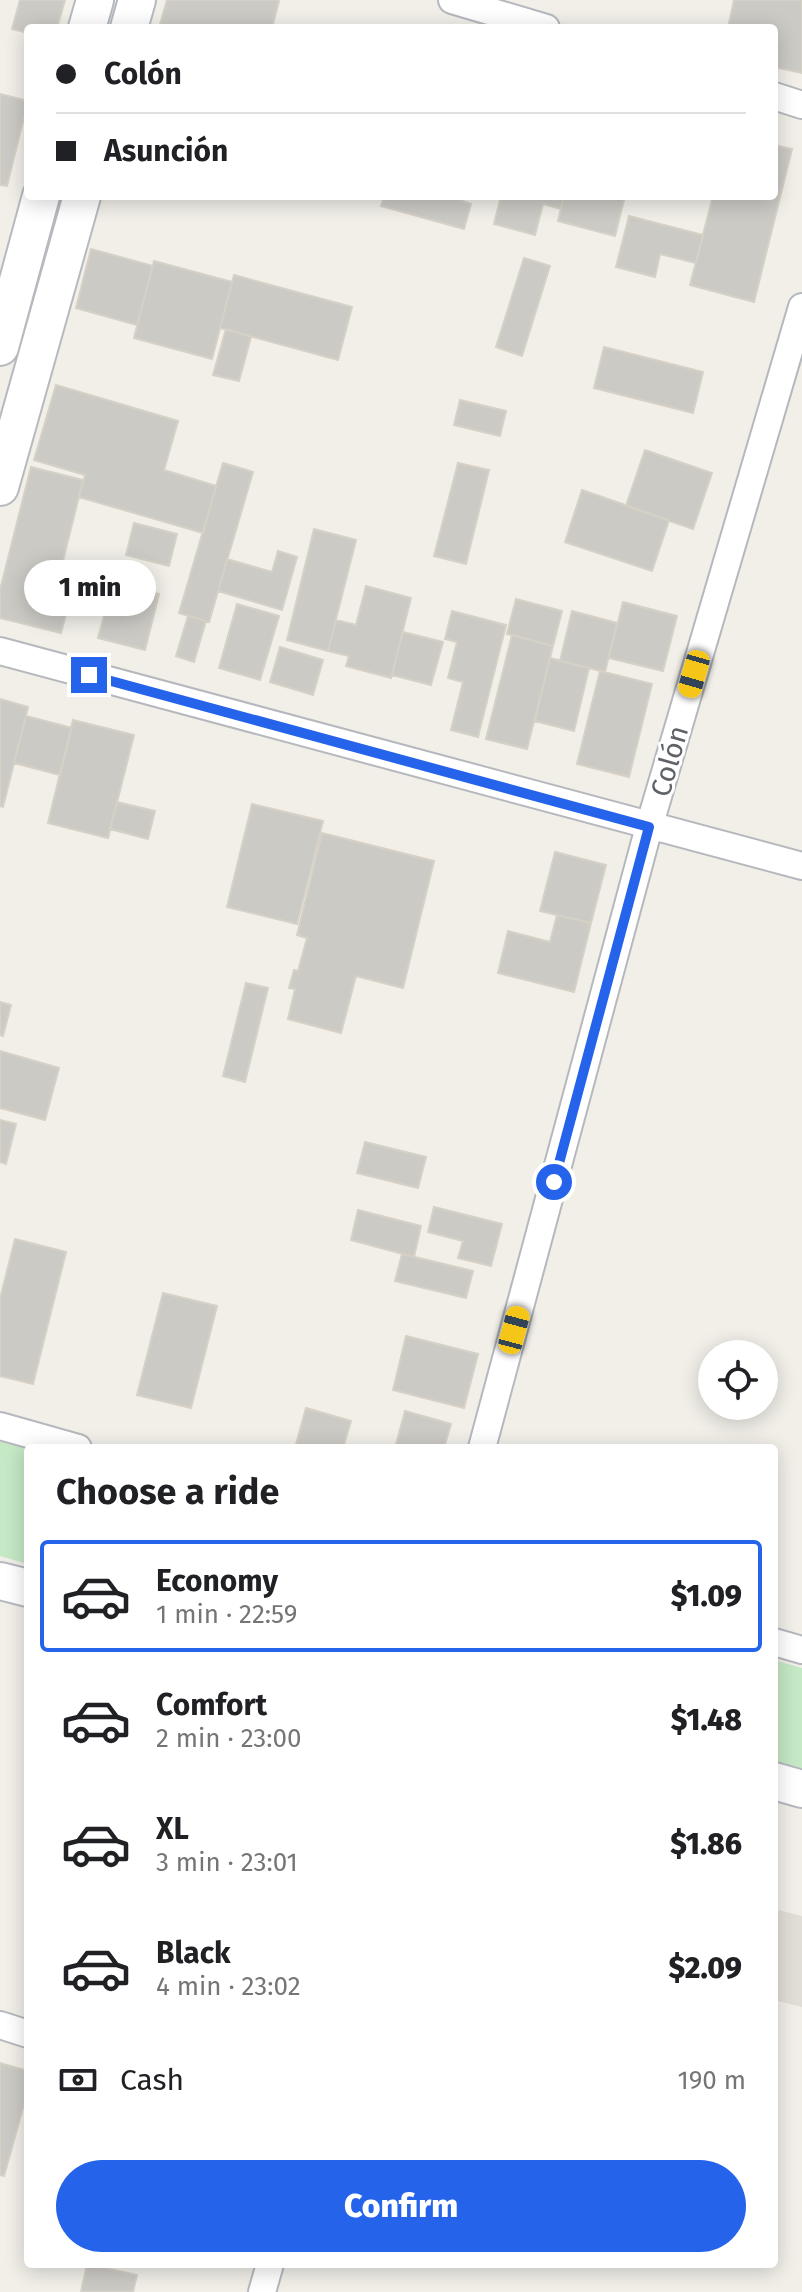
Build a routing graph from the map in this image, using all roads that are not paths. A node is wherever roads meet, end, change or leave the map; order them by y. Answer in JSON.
{"nodes":[{"id":1,"x":95,"y":0,"type":"edge"},
{"id":2,"x":137,"y":0,"type":"edge"},
{"id":3,"x":452,"y":0,"type":"edge"},
{"id":4,"x":88,"y":24,"type":"edge"},
{"id":5,"x":130,"y":24,"type":"edge"},
{"id":6,"x":533,"y":24,"type":"edge"},
{"id":7,"x":778,"y":97,"type":"edge"},
{"id":8,"x":802,"y":105,"type":"edge"},
{"id":9,"x":40,"y":200,"type":"edge"},
{"id":10,"x":81,"y":200,"type":"edge"},
{"id":11,"x":802,"y":307,"type":"edge"},
{"id":12,"x":0,"y":347,"type":"edge"},
{"id":13,"x":0,"y":487,"type":"edge"},
{"id":14,"x":0,"y":651,"type":"edge"},
{"id":15,"x":649,"y":827,"type":"junction"},
{"id":16,"x":802,"y":866,"type":"edge"},
{"id":17,"x":0,"y":1426,"type":"edge"},
{"id":18,"x":64,"y":1444,"type":"edge"},
{"id":19,"x":483,"y":1444,"type":"edge"},
{"id":20,"x":0,"y":1581,"type":"edge"},
{"id":21,"x":24,"y":1587,"type":"edge"},
{"id":22,"x":778,"y":1643,"type":"edge"},
{"id":23,"x":802,"y":1650,"type":"edge"},
{"id":24,"x":778,"y":1782,"type":"edge"},
{"id":25,"x":802,"y":1789,"type":"edge"},
{"id":26,"x":0,"y":2025,"type":"edge"},
{"id":27,"x":24,"y":2033,"type":"edge"},
{"id":28,"x":269,"y":2268,"type":"edge"},
{"id":29,"x":262,"y":2292,"type":"edge"}],
"edges":[{"from":1,"to":4,"type":"main road"},
{"from":2,"to":5,"type":"main road"},
{"from":3,"to":6,"type":"street"},
{"from":7,"to":8,"type":"street"},
{"from":9,"to":12,"type":"main road"},
{"from":10,"to":13,"type":"main road"},
{"from":11,"to":15,"type":"street","name":"Colón"},
{"from":14,"to":15,"type":"street"},
{"from":15,"to":16,"type":"street"},
{"from":15,"to":19,"type":"street","name":"Colón"},
{"from":17,"to":18,"type":"street"},
{"from":20,"to":21,"type":"main road"},
{"from":22,"to":23,"type":"street"},
{"from":24,"to":25,"type":"main road"},
{"from":26,"to":27,"type":"street"},
{"from":28,"to":29,"type":"street"}]}
